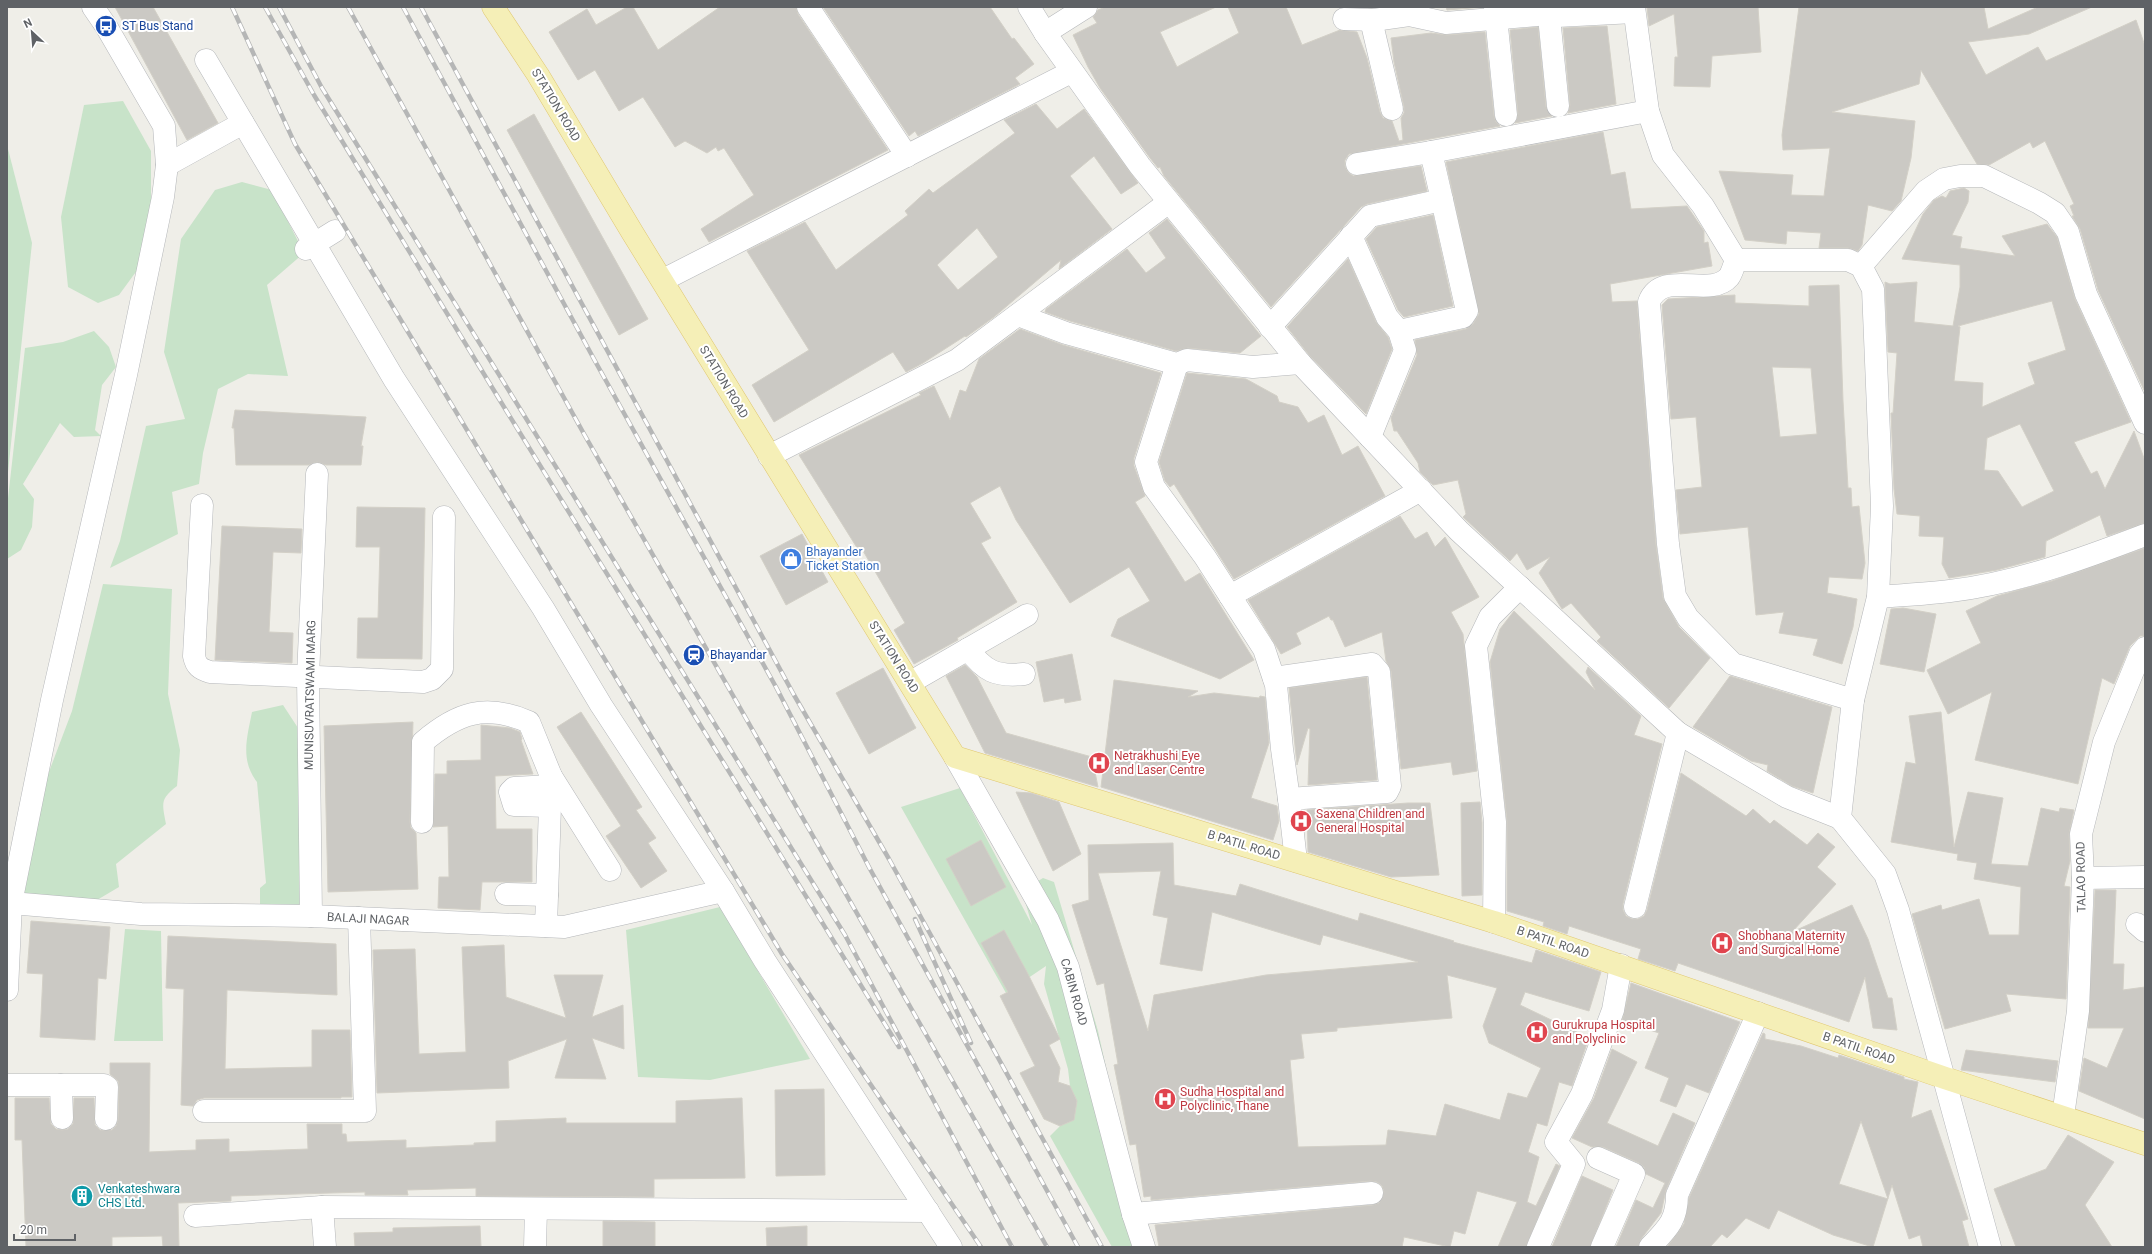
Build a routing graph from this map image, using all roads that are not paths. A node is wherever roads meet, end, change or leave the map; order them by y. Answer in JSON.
{"nodes":[{"id":1,"x":93,"y":7,"type":"edge"},
{"id":2,"x":493,"y":7,"type":"edge"},
{"id":3,"x":808,"y":7,"type":"edge"},
{"id":4,"x":1029,"y":7,"type":"edge"},
{"id":5,"x":1086,"y":7,"type":"edge"},
{"id":6,"x":1634,"y":9,"type":"edge"},
{"id":7,"x":1548,"y":10,"type":"edge"},
{"id":8,"x":1496,"y":13,"type":"edge"},
{"id":9,"x":1440,"y":14,"type":"edge"},
{"id":10,"x":1344,"y":19,"type":"dead end"},
{"id":11,"x":1371,"y":20,"type":"junction"},
{"id":12,"x":1045,"y":33,"type":"junction"},
{"id":13,"x":206,"y":60,"type":"dead end"},
{"id":14,"x":1072,"y":72,"type":"junction"},
{"id":15,"x":1558,"y":106,"type":"dead end"},
{"id":16,"x":1392,"y":109,"type":"dead end"},
{"id":17,"x":1648,"y":110,"type":"junction"},
{"id":18,"x":1506,"y":115,"type":"dead end"},
{"id":19,"x":243,"y":123,"type":"junction"},
{"id":20,"x":1431,"y":152,"type":"junction"},
{"id":21,"x":907,"y":156,"type":"junction"},
{"id":22,"x":1357,"y":164,"type":"dead end"},
{"id":23,"x":167,"y":166,"type":"junction"},
{"id":24,"x":1442,"y":200,"type":"junction"},
{"id":25,"x":1169,"y":202,"type":"junction"},
{"id":26,"x":335,"y":231,"type":"dead end"},
{"id":27,"x":1351,"y":236,"type":"junction"},
{"id":28,"x":310,"y":246,"type":"junction"},
{"id":29,"x":1736,"y":260,"type":"junction"},
{"id":30,"x":1861,"y":266,"type":"junction"},
{"id":31,"x":663,"y":280,"type":"junction"},
{"id":32,"x":1018,"y":315,"type":"junction"},
{"id":33,"x":1270,"y":327,"type":"junction"},
{"id":34,"x":1399,"y":331,"type":"junction"},
{"id":35,"x":1300,"y":363,"type":"junction"},
{"id":36,"x":1178,"y":364,"type":"junction"},
{"id":37,"x":2145,"y":423,"type":"edge"},
{"id":38,"x":1370,"y":437,"type":"junction"},
{"id":39,"x":770,"y":456,"type":"junction"},
{"id":40,"x":317,"y":474,"type":"dead end"},
{"id":41,"x":1421,"y":490,"type":"junction"},
{"id":42,"x":202,"y":504,"type":"dead end"},
{"id":43,"x":444,"y":517,"type":"dead end"},
{"id":44,"x":2145,"y":535,"type":"edge"},
{"id":45,"x":1520,"y":587,"type":"junction"},
{"id":46,"x":1230,"y":596,"type":"junction"},
{"id":47,"x":1878,"y":597,"type":"junction"},
{"id":48,"x":1027,"y":615,"type":"dead end"},
{"id":49,"x":2145,"y":648,"type":"edge"},
{"id":50,"x":968,"y":649,"type":"junction"},
{"id":51,"x":1024,"y":674,"type":"dead end"},
{"id":52,"x":308,"y":676,"type":"junction"},
{"id":53,"x":1274,"y":678,"type":"junction"},
{"id":54,"x":911,"y":682,"type":"junction"},
{"id":55,"x":1853,"y":700,"type":"junction"},
{"id":56,"x":1678,"y":733,"type":"junction"},
{"id":57,"x":955,"y":757,"type":"junction"},
{"id":58,"x":551,"y":790,"type":"junction"},
{"id":59,"x":1290,"y":799,"type":"junction"},
{"id":60,"x":1840,"y":818,"type":"junction"},
{"id":61,"x":422,"y":822,"type":"dead end"},
{"id":62,"x":1296,"y":861,"type":"junction"},
{"id":63,"x":610,"y":870,"type":"dead end"},
{"id":64,"x":2145,"y":877,"type":"edge"},
{"id":65,"x":2083,"y":878,"type":"junction"},
{"id":66,"x":723,"y":891,"type":"junction"},
{"id":67,"x":506,"y":894,"type":"dead end"},
{"id":68,"x":547,"y":895,"type":"junction"},
{"id":69,"x":11,"y":903,"type":"junction"},
{"id":70,"x":1635,"y":906,"type":"dead end"},
{"id":71,"x":311,"y":916,"type":"junction"},
{"id":72,"x":359,"y":918,"type":"junction"},
{"id":73,"x":1494,"y":922,"type":"junction"},
{"id":74,"x":546,"y":926,"type":"junction"},
{"id":75,"x":1620,"y":965,"type":"junction"},
{"id":76,"x":7,"y":990,"type":"edge"},
{"id":77,"x":1758,"y":1013,"type":"junction"},
{"id":78,"x":1945,"y":1078,"type":"junction"},
{"id":79,"x":7,"y":1085,"type":"edge"},
{"id":80,"x":61,"y":1085,"type":"junction"},
{"id":81,"x":204,"y":1111,"type":"dead end"},
{"id":82,"x":2063,"y":1116,"type":"junction"},
{"id":83,"x":62,"y":1118,"type":"dead end"},
{"id":84,"x":106,"y":1119,"type":"dead end"},
{"id":85,"x":2145,"y":1144,"type":"edge"},
{"id":86,"x":1598,"y":1158,"type":"dead end"},
{"id":87,"x":1372,"y":1193,"type":"dead end"},
{"id":88,"x":322,"y":1207,"type":"junction"},
{"id":89,"x":536,"y":1209,"type":"junction"},
{"id":90,"x":928,"y":1211,"type":"junction"},
{"id":91,"x":1133,"y":1214,"type":"junction"},
{"id":92,"x":195,"y":1216,"type":"dead end"},
{"id":93,"x":325,"y":1247,"type":"edge"},
{"id":94,"x":535,"y":1247,"type":"edge"},
{"id":95,"x":951,"y":1247,"type":"edge"},
{"id":96,"x":1144,"y":1247,"type":"edge"},
{"id":97,"x":1538,"y":1247,"type":"edge"},
{"id":98,"x":1602,"y":1247,"type":"edge"},
{"id":99,"x":1650,"y":1247,"type":"edge"},
{"id":100,"x":1990,"y":1247,"type":"edge"}],
"edges":[{"from":1,"to":23,"type":"street"},
{"from":2,"to":31,"type":"main road","name":"STATION ROAD"},
{"from":3,"to":21,"type":"street"},
{"from":4,"to":12,"type":"street"},
{"from":5,"to":12,"type":"street"},
{"from":6,"to":7,"type":"street"},
{"from":6,"to":17,"type":"street"},
{"from":7,"to":8,"type":"street"},
{"from":7,"to":15,"type":"street"},
{"from":8,"to":9,"type":"street"},
{"from":8,"to":18,"type":"street"},
{"from":9,"to":11,"type":"street"},
{"from":10,"to":11,"type":"street"},
{"from":11,"to":16,"type":"street"},
{"from":12,"to":14,"type":"street"},
{"from":13,"to":19,"type":"street"},
{"from":14,"to":21,"type":"street"},
{"from":14,"to":25,"type":"street"},
{"from":17,"to":20,"type":"street"},
{"from":17,"to":29,"type":"street"},
{"from":19,"to":23,"type":"street"},
{"from":19,"to":28,"type":"street"},
{"from":20,"to":22,"type":"street"},
{"from":20,"to":24,"type":"street"},
{"from":21,"to":31,"type":"street"},
{"from":23,"to":69,"type":"street"},
{"from":24,"to":27,"type":"street"},
{"from":24,"to":34,"type":"street"},
{"from":25,"to":32,"type":"street"},
{"from":25,"to":33,"type":"street"},
{"from":26,"to":28,"type":"street"},
{"from":27,"to":33,"type":"street"},
{"from":27,"to":34,"type":"street"},
{"from":28,"to":66,"type":"street"},
{"from":29,"to":30,"type":"street"},
{"from":29,"to":55,"type":"street"},
{"from":30,"to":37,"type":"street"},
{"from":30,"to":47,"type":"street"},
{"from":31,"to":39,"type":"main road","name":"STATION ROAD"},
{"from":32,"to":36,"type":"street"},
{"from":32,"to":39,"type":"street"},
{"from":33,"to":35,"type":"street"},
{"from":34,"to":38,"type":"street"},
{"from":35,"to":36,"type":"street"},
{"from":35,"to":38,"type":"street"},
{"from":36,"to":46,"type":"street"},
{"from":38,"to":41,"type":"street"},
{"from":39,"to":54,"type":"main road","name":"STATION ROAD"},
{"from":40,"to":52,"type":"street","name":"MUNISUVRATSWAMI MARG"},
{"from":41,"to":45,"type":"street"},
{"from":41,"to":46,"type":"street"},
{"from":42,"to":52,"type":"street"},
{"from":43,"to":52,"type":"street"},
{"from":44,"to":47,"type":"street"},
{"from":45,"to":56,"type":"street"},
{"from":45,"to":73,"type":"street"},
{"from":46,"to":53,"type":"street"},
{"from":47,"to":55,"type":"street"},
{"from":48,"to":50,"type":"street"},
{"from":49,"to":65,"type":"street","name":"TALAO ROAD"},
{"from":50,"to":51,"type":"street"},
{"from":50,"to":54,"type":"street"},
{"from":52,"to":71,"type":"street","name":"MUNISUVRATSWAMI MARG"},
{"from":53,"to":59,"type":"street"},
{"from":53,"to":59,"type":"street"},
{"from":54,"to":57,"type":"main road","name":"STATION ROAD"},
{"from":55,"to":60,"type":"street"},
{"from":56,"to":60,"type":"street"},
{"from":56,"to":70,"type":"street"},
{"from":57,"to":62,"type":"main road","name":"B PATIL ROAD"},
{"from":57,"to":91,"type":"street","name":"CABIN ROAD"},
{"from":58,"to":61,"type":"street"},
{"from":58,"to":63,"type":"street"},
{"from":58,"to":68,"type":"street"},
{"from":59,"to":62,"type":"street"},
{"from":60,"to":78,"type":"street"},
{"from":62,"to":73,"type":"main road","name":"B PATIL ROAD"},
{"from":64,"to":65,"type":"street"},
{"from":65,"to":82,"type":"street","name":"TALAO ROAD"},
{"from":66,"to":74,"type":"street","name":"BALAJI NAGAR"},
{"from":66,"to":90,"type":"street"},
{"from":67,"to":68,"type":"street"},
{"from":68,"to":74,"type":"street"},
{"from":69,"to":71,"type":"street","name":"BALAJI NAGAR"},
{"from":69,"to":76,"type":"street"},
{"from":71,"to":72,"type":"street","name":"BALAJI NAGAR"},
{"from":72,"to":74,"type":"street","name":"BALAJI NAGAR"},
{"from":72,"to":81,"type":"street"},
{"from":73,"to":75,"type":"main road","name":"B PATIL ROAD"},
{"from":75,"to":77,"type":"main road","name":"B PATIL ROAD"},
{"from":75,"to":97,"type":"street"},
{"from":77,"to":78,"type":"main road","name":"B PATIL ROAD"},
{"from":77,"to":99,"type":"street"},
{"from":78,"to":82,"type":"main road","name":"B PATIL ROAD"},
{"from":78,"to":100,"type":"street"},
{"from":79,"to":80,"type":"street"},
{"from":80,"to":83,"type":"street"},
{"from":80,"to":84,"type":"street"},
{"from":82,"to":85,"type":"main road","name":"B PATIL ROAD"},
{"from":86,"to":98,"type":"street"},
{"from":87,"to":91,"type":"street"},
{"from":88,"to":89,"type":"street"},
{"from":88,"to":92,"type":"street"},
{"from":88,"to":93,"type":"street"},
{"from":89,"to":90,"type":"street"},
{"from":89,"to":94,"type":"street"},
{"from":90,"to":95,"type":"street"},
{"from":91,"to":96,"type":"street","name":"CABIN ROAD"}]}
